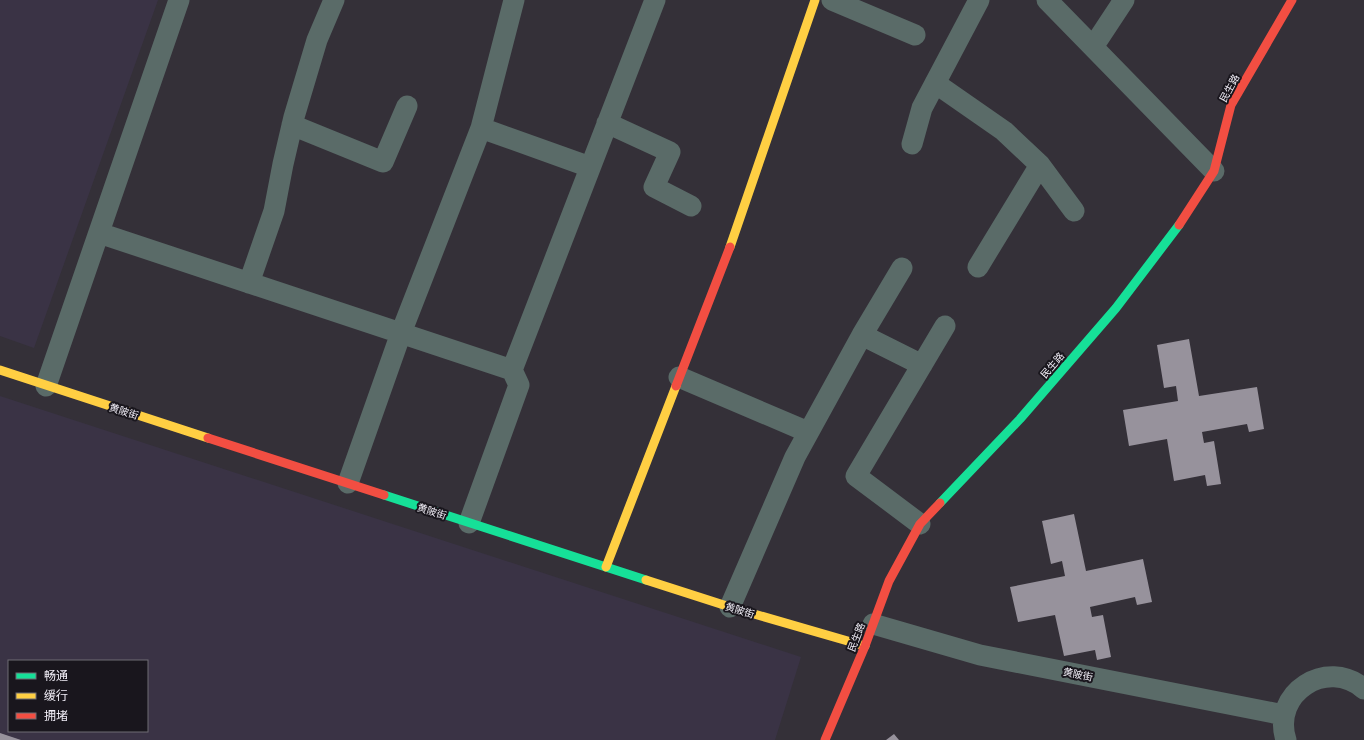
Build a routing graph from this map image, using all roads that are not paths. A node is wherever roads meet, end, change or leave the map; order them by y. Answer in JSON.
{"nodes":[{"id":1,"x":179,"y":0,"type":"edge"},
{"id":2,"x":334,"y":0,"type":"edge"},
{"id":3,"x":514,"y":0,"type":"edge"},
{"id":4,"x":655,"y":0,"type":"edge"},
{"id":5,"x":815,"y":0,"type":"edge"},
{"id":6,"x":832,"y":0,"type":"edge"},
{"id":7,"x":978,"y":0,"type":"edge"},
{"id":8,"x":1047,"y":0,"type":"edge"},
{"id":9,"x":1124,"y":0,"type":"edge"},
{"id":10,"x":1292,"y":0,"type":"edge"},
{"id":11,"x":915,"y":35,"type":"dead end"},
{"id":12,"x":1093,"y":47,"type":"junction"},
{"id":13,"x":935,"y":83,"type":"junction"},
{"id":14,"x":407,"y":106,"type":"dead end"},
{"id":15,"x":607,"y":123,"type":"junction"},
{"id":16,"x":292,"y":125,"type":"junction"},
{"id":17,"x":481,"y":128,"type":"junction"},
{"id":18,"x":912,"y":144,"type":"dead end"},
{"id":19,"x":1040,"y":165,"type":"junction"},
{"id":20,"x":590,"y":167,"type":"junction"},
{"id":21,"x":1214,"y":171,"type":"junction"},
{"id":22,"x":691,"y":206,"type":"dead end"},
{"id":23,"x":1074,"y":211,"type":"dead end"},
{"id":24,"x":99,"y":232,"type":"junction"},
{"id":25,"x":978,"y":267,"type":"dead end"},
{"id":26,"x":902,"y":268,"type":"dead end"},
{"id":27,"x":249,"y":282,"type":"junction"},
{"id":28,"x":945,"y":326,"type":"dead end"},
{"id":29,"x":401,"y":333,"type":"junction"},
{"id":30,"x":862,"y":335,"type":"junction"},
{"id":31,"x":922,"y":365,"type":"junction"},
{"id":32,"x":0,"y":370,"type":"edge"},
{"id":33,"x":512,"y":370,"type":"junction"},
{"id":34,"x":679,"y":377,"type":"junction"},
{"id":35,"x":46,"y":386,"type":"junction"},
{"id":36,"x":808,"y":432,"type":"junction"},
{"id":37,"x":348,"y":483,"type":"junction"},
{"id":38,"x":469,"y":523,"type":"junction"},
{"id":39,"x":920,"y":524,"type":"junction"},
{"id":40,"x":606,"y":567,"type":"junction"},
{"id":41,"x":730,"y":607,"type":"junction"},
{"id":42,"x":873,"y":624,"type":"junction"},
{"id":43,"x":865,"y":646,"type":"junction"},
{"id":44,"x":1364,"y":689,"type":"edge"},
{"id":45,"x":1284,"y":715,"type":"junction"},
{"id":46,"x":825,"y":740,"type":"edge"},
{"id":47,"x":1286,"y":740,"type":"edge"}],
"edges":[{"from":1,"to":24,"type":"street"},
{"from":2,"to":16,"type":"street"},
{"from":3,"to":17,"type":"street"},
{"from":4,"to":15,"type":"street"},
{"from":5,"to":34,"type":"street"},
{"from":6,"to":11,"type":"street"},
{"from":7,"to":13,"type":"street"},
{"from":8,"to":12,"type":"street"},
{"from":9,"to":12,"type":"street"},
{"from":10,"to":21,"type":"street","name":"民生路"},
{"from":12,"to":21,"type":"street"},
{"from":13,"to":18,"type":"street"},
{"from":13,"to":19,"type":"street"},
{"from":14,"to":16,"type":"street"},
{"from":15,"to":20,"type":"street"},
{"from":15,"to":22,"type":"street"},
{"from":16,"to":27,"type":"street"},
{"from":17,"to":20,"type":"street"},
{"from":17,"to":29,"type":"street"},
{"from":19,"to":23,"type":"street"},
{"from":19,"to":25,"type":"street"},
{"from":20,"to":33,"type":"street"},
{"from":21,"to":39,"type":"street","name":"民生路"},
{"from":24,"to":27,"type":"street"},
{"from":24,"to":35,"type":"street"},
{"from":26,"to":30,"type":"street"},
{"from":27,"to":29,"type":"street"},
{"from":28,"to":31,"type":"street"},
{"from":29,"to":33,"type":"street"},
{"from":29,"to":37,"type":"street"},
{"from":30,"to":31,"type":"street"},
{"from":30,"to":36,"type":"street"},
{"from":31,"to":39,"type":"street"},
{"from":32,"to":35,"type":"street","name":"黄陂街"},
{"from":33,"to":38,"type":"street"},
{"from":34,"to":36,"type":"street"},
{"from":34,"to":40,"type":"street"},
{"from":35,"to":37,"type":"street","name":"黄陂街"},
{"from":36,"to":41,"type":"street"},
{"from":37,"to":38,"type":"street","name":"黄陂街"},
{"from":38,"to":40,"type":"street","name":"黄陂街"},
{"from":39,"to":42,"type":"street","name":"民生路"},
{"from":40,"to":41,"type":"street","name":"黄陂街"},
{"from":41,"to":43,"type":"street","name":"黄陂街"},
{"from":42,"to":43,"type":"street","name":"民生路"},
{"from":42,"to":45,"type":"street","name":"黄陂街"},
{"from":43,"to":46,"type":"street","name":"民生路"},
{"from":44,"to":45,"type":"street"},
{"from":45,"to":47,"type":"street"}]}
